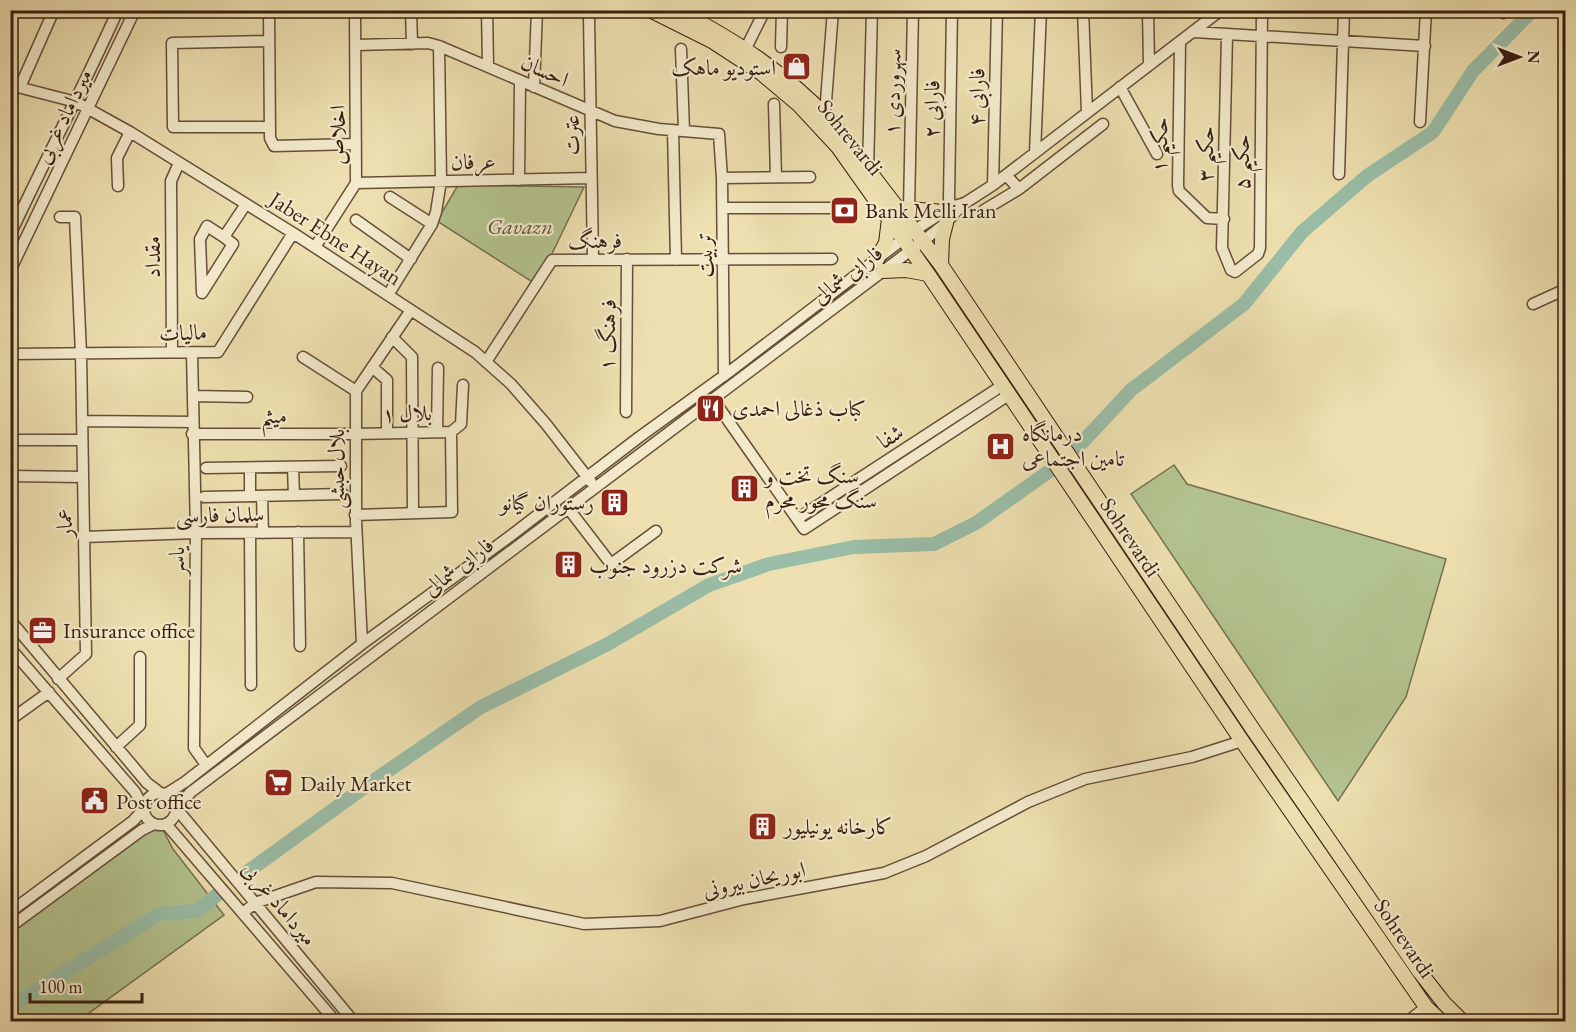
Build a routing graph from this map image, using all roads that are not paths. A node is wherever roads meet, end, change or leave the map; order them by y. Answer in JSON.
{"nodes":[{"id":1,"x":54,"y":10,"type":"edge"},
{"id":2,"x":118,"y":10,"type":"edge"},
{"id":3,"x":135,"y":10,"type":"edge"},
{"id":4,"x":269,"y":10,"type":"edge"},
{"id":5,"x":355,"y":10,"type":"edge"},
{"id":6,"x":411,"y":10,"type":"edge"},
{"id":7,"x":487,"y":10,"type":"edge"},
{"id":8,"x":537,"y":10,"type":"edge"},
{"id":9,"x":592,"y":10,"type":"edge"},
{"id":10,"x":650,"y":10,"type":"edge"},
{"id":11,"x":677,"y":10,"type":"edge"},
{"id":12,"x":765,"y":10,"type":"edge"},
{"id":13,"x":782,"y":10,"type":"edge"},
{"id":14,"x":833,"y":10,"type":"edge"},
{"id":15,"x":872,"y":10,"type":"edge"},
{"id":16,"x":913,"y":10,"type":"edge"},
{"id":17,"x":952,"y":10,"type":"edge"},
{"id":18,"x":997,"y":10,"type":"edge"},
{"id":19,"x":1041,"y":10,"type":"edge"},
{"id":20,"x":1083,"y":10,"type":"edge"},
{"id":21,"x":1148,"y":10,"type":"edge"},
{"id":22,"x":1221,"y":10,"type":"edge"},
{"id":23,"x":1262,"y":10,"type":"edge"},
{"id":24,"x":1344,"y":10,"type":"edge"},
{"id":25,"x":1426,"y":10,"type":"edge"},
{"id":26,"x":1194,"y":32,"type":"junction"},
{"id":27,"x":1227,"y":35,"type":"junction"},
{"id":28,"x":1261,"y":38,"type":"junction"},
{"id":29,"x":269,"y":41,"type":"junction"},
{"id":30,"x":1344,"y":41,"type":"junction"},
{"id":31,"x":1180,"y":43,"type":"junction"},
{"id":32,"x":411,"y":44,"type":"junction"},
{"id":33,"x":357,"y":45,"type":"junction"},
{"id":34,"x":439,"y":46,"type":"junction"},
{"id":35,"x":1425,"y":46,"type":"junction"},
{"id":36,"x":781,"y":47,"type":"dead end"},
{"id":37,"x":746,"y":48,"type":"junction"},
{"id":38,"x":681,"y":49,"type":"dead end"},
{"id":39,"x":488,"y":65,"type":"junction"},
{"id":40,"x":1149,"y":65,"type":"junction"},
{"id":41,"x":520,"y":81,"type":"junction"},
{"id":42,"x":15,"y":86,"type":"edge"},
{"id":43,"x":534,"y":87,"type":"junction"},
{"id":44,"x":1120,"y":87,"type":"junction"},
{"id":45,"x":76,"y":102,"type":"junction"},
{"id":46,"x":774,"y":104,"type":"dead end"},
{"id":47,"x":88,"y":109,"type":"junction"},
{"id":48,"x":589,"y":111,"type":"junction"},
{"id":49,"x":1087,"y":112,"type":"junction"},
{"id":50,"x":825,"y":114,"type":"junction"},
{"id":51,"x":1420,"y":122,"type":"dead end"},
{"id":52,"x":1103,"y":124,"type":"dead end"},
{"id":53,"x":270,"y":127,"type":"junction"},
{"id":54,"x":679,"y":131,"type":"junction"},
{"id":55,"x":130,"y":132,"type":"junction"},
{"id":56,"x":719,"y":134,"type":"joint"},
{"id":57,"x":356,"y":144,"type":"junction"},
{"id":58,"x":1035,"y":153,"type":"junction"},
{"id":59,"x":1157,"y":154,"type":"dead end"},
{"id":60,"x":179,"y":163,"type":"junction"},
{"id":61,"x":868,"y":170,"type":"junction"},
{"id":62,"x":1339,"y":174,"type":"dead end"},
{"id":63,"x":1005,"y":175,"type":"junction"},
{"id":64,"x":776,"y":177,"type":"junction"},
{"id":65,"x":810,"y":177,"type":"dead end"},
{"id":66,"x":591,"y":178,"type":"junction"},
{"id":67,"x":722,"y":178,"type":"junction"},
{"id":68,"x":519,"y":180,"type":"junction"},
{"id":69,"x":441,"y":182,"type":"junction"},
{"id":70,"x":356,"y":183,"type":"junction"},
{"id":71,"x":993,"y":185,"type":"junction"},
{"id":72,"x":118,"y":186,"type":"dead end"},
{"id":73,"x":1020,"y":189,"type":"junction"},
{"id":74,"x":390,"y":197,"type":"dead end"},
{"id":75,"x":965,"y":202,"type":"junction"},
{"id":76,"x":246,"y":204,"type":"junction"},
{"id":77,"x":723,"y":208,"type":"junction"},
{"id":78,"x":841,"y":208,"type":"dead end"},
{"id":79,"x":984,"y":210,"type":"dead end"},
{"id":80,"x":899,"y":212,"type":"junction"},
{"id":81,"x":947,"y":214,"type":"junction"},
{"id":82,"x":14,"y":216,"type":"edge"},
{"id":83,"x":60,"y":217,"type":"dead end"},
{"id":84,"x":1224,"y":219,"type":"junction"},
{"id":85,"x":356,"y":220,"type":"dead end"},
{"id":86,"x":432,"y":224,"type":"junction"},
{"id":87,"x":293,"y":233,"type":"junction"},
{"id":88,"x":10,"y":235,"type":"edge"},
{"id":89,"x":919,"y":236,"type":"junction"},
{"id":90,"x":224,"y":237,"type":"junction"},
{"id":91,"x":907,"y":245,"type":"junction"},
{"id":92,"x":315,"y":247,"type":"junction"},
{"id":93,"x":411,"y":259,"type":"junction"},
{"id":94,"x":627,"y":259,"type":"junction"},
{"id":95,"x":832,"y":259,"type":"dead end"},
{"id":96,"x":593,"y":260,"type":"junction"},
{"id":97,"x":676,"y":260,"type":"junction"},
{"id":98,"x":723,"y":260,"type":"junction"},
{"id":99,"x":941,"y":265,"type":"junction"},
{"id":100,"x":876,"y":269,"type":"junction"},
{"id":101,"x":10,"y":271,"type":"edge"},
{"id":102,"x":1232,"y":272,"type":"joint"},
{"id":103,"x":928,"y":274,"type":"junction"},
{"id":104,"x":1566,"y":289,"type":"edge"},
{"id":105,"x":388,"y":295,"type":"junction"},
{"id":106,"x":1533,"y":303,"type":"dead end"},
{"id":107,"x":411,"y":310,"type":"junction"},
{"id":108,"x":392,"y":338,"type":"junction"},
{"id":109,"x":172,"y":352,"type":"junction"},
{"id":110,"x":192,"y":353,"type":"junction"},
{"id":111,"x":10,"y":354,"type":"edge"},
{"id":112,"x":81,"y":354,"type":"junction"},
{"id":113,"x":303,"y":357,"type":"dead end"},
{"id":114,"x":486,"y":362,"type":"junction"},
{"id":115,"x":372,"y":367,"type":"junction"},
{"id":116,"x":438,"y":368,"type":"dead end"},
{"id":117,"x":724,"y":376,"type":"junction"},
{"id":118,"x":463,"y":384,"type":"dead end"},
{"id":119,"x":1006,"y":389,"type":"junction"},
{"id":120,"x":356,"y":391,"type":"junction"},
{"id":121,"x":193,"y":396,"type":"junction"},
{"id":122,"x":247,"y":397,"type":"dead end"},
{"id":123,"x":713,"y":399,"type":"junction"},
{"id":124,"x":626,"y":412,"type":"dead end"},
{"id":125,"x":82,"y":421,"type":"junction"},
{"id":126,"x":193,"y":422,"type":"junction"},
{"id":127,"x":437,"y":432,"type":"junction"},
{"id":128,"x":451,"y":432,"type":"junction"},
{"id":129,"x":387,"y":433,"type":"junction"},
{"id":130,"x":412,"y":433,"type":"junction"},
{"id":131,"x":192,"y":434,"type":"junction"},
{"id":132,"x":355,"y":434,"type":"junction"},
{"id":133,"x":10,"y":440,"type":"edge"},
{"id":134,"x":82,"y":440,"type":"junction"},
{"id":135,"x":341,"y":466,"type":"dead end"},
{"id":136,"x":293,"y":467,"type":"junction"},
{"id":137,"x":206,"y":468,"type":"dead end"},
{"id":138,"x":250,"y":468,"type":"junction"},
{"id":139,"x":10,"y":476,"type":"edge"},
{"id":140,"x":83,"y":477,"type":"junction"},
{"id":141,"x":588,"y":478,"type":"junction"},
{"id":142,"x":596,"y":488,"type":"junction"},
{"id":143,"x":343,"y":494,"type":"dead end"},
{"id":144,"x":294,"y":495,"type":"junction"},
{"id":145,"x":256,"y":496,"type":"junction"},
{"id":146,"x":204,"y":497,"type":"dead end"},
{"id":147,"x":568,"y":508,"type":"junction"},
{"id":148,"x":413,"y":513,"type":"junction"},
{"id":149,"x":356,"y":515,"type":"junction"},
{"id":150,"x":656,"y":531,"type":"dead end"},
{"id":151,"x":262,"y":532,"type":"junction"},
{"id":152,"x":298,"y":532,"type":"junction"},
{"id":153,"x":356,"y":532,"type":"junction"},
{"id":154,"x":196,"y":533,"type":"junction"},
{"id":155,"x":250,"y":533,"type":"junction"},
{"id":156,"x":84,"y":537,"type":"junction"},
{"id":157,"x":10,"y":620,"type":"edge"},
{"id":158,"x":362,"y":644,"type":"junction"},
{"id":159,"x":300,"y":646,"type":"dead end"},
{"id":160,"x":10,"y":648,"type":"edge"},
{"id":161,"x":140,"y":657,"type":"dead end"},
{"id":162,"x":58,"y":679,"type":"junction"},
{"id":163,"x":251,"y":685,"type":"dead end"},
{"id":164,"x":49,"y":692,"type":"junction"},
{"id":165,"x":10,"y":720,"type":"edge"},
{"id":166,"x":1242,"y":741,"type":"junction"},
{"id":167,"x":116,"y":747,"type":"junction"},
{"id":168,"x":206,"y":765,"type":"junction"},
{"id":169,"x":162,"y":793,"type":"junction"},
{"id":170,"x":176,"y":808,"type":"junction"},
{"id":171,"x":144,"y":809,"type":"junction"},
{"id":172,"x":154,"y":824,"type":"junction"},
{"id":173,"x":166,"y":824,"type":"junction"},
{"id":174,"x":255,"y":903,"type":"junction"},
{"id":175,"x":10,"y":912,"type":"edge"},
{"id":176,"x":244,"y":912,"type":"junction"},
{"id":177,"x":10,"y":927,"type":"edge"},
{"id":178,"x":1426,"y":1007,"type":"junction"},
{"id":179,"x":336,"y":1022,"type":"edge"},
{"id":180,"x":354,"y":1022,"type":"edge"},
{"id":181,"x":1407,"y":1022,"type":"edge"},
{"id":182,"x":1442,"y":1022,"type":"edge"},
{"id":183,"x":1463,"y":1022,"type":"edge"}],
"edges":[{"from":1,"to":42,"type":"street"},
{"from":2,"to":45,"type":"street","name":"میرداماد غربی"},
{"from":3,"to":47,"type":"street","name":"میرداماد غربی"},
{"from":4,"to":29,"type":"street"},
{"from":5,"to":33,"type":"street","name":"اخلاص"},
{"from":6,"to":32,"type":"street"},
{"from":7,"to":39,"type":"street"},
{"from":8,"to":43,"type":"street"},
{"from":9,"to":48,"type":"street","name":"عترت"},
{"from":10,"to":80,"type":"main road","name":"Sohrevardi"},
{"from":11,"to":37,"type":"main road","name":"Sohrevardi"},
{"from":12,"to":37,"type":"street"},
{"from":13,"to":36,"type":"street"},
{"from":14,"to":50,"type":"street"},
{"from":15,"to":61,"type":"street"},
{"from":16,"to":80,"type":"street","name":"سهروردی ۱"},
{"from":17,"to":81,"type":"street","name":"فارابی ۲"},
{"from":18,"to":71,"type":"street","name":"فارابی ۴"},
{"from":19,"to":58,"type":"street"},
{"from":20,"to":49,"type":"street"},
{"from":21,"to":40,"type":"street"},
{"from":22,"to":26,"type":"street"},
{"from":23,"to":28,"type":"street","name":"حکیم ۵"},
{"from":24,"to":30,"type":"street"},
{"from":25,"to":35,"type":"street"},
{"from":26,"to":27,"type":"street"},
{"from":26,"to":31,"type":"street"},
{"from":27,"to":28,"type":"street"},
{"from":27,"to":84,"type":"street","name":"حکیم ۳"},
{"from":28,"to":30,"type":"street"},
{"from":28,"to":102,"type":"street","name":"حکیم ۵"},
{"from":29,"to":53,"type":"street"},
{"from":29,"to":53,"type":"street"},
{"from":30,"to":35,"type":"street"},
{"from":30,"to":62,"type":"street"},
{"from":31,"to":40,"type":"street"},
{"from":31,"to":84,"type":"street","name":"حکیم ۱"},
{"from":32,"to":33,"type":"street","name":"احسان"},
{"from":32,"to":34,"type":"street","name":"احسان"},
{"from":33,"to":57,"type":"street","name":"اخلاص"},
{"from":34,"to":39,"type":"street","name":"احسان"},
{"from":34,"to":69,"type":"street"},
{"from":35,"to":51,"type":"street"},
{"from":37,"to":50,"type":"main road","name":"Sohrevardi"},
{"from":38,"to":54,"type":"street"},
{"from":39,"to":41,"type":"street","name":"احسان"},
{"from":40,"to":44,"type":"street"},
{"from":41,"to":43,"type":"street","name":"احسان"},
{"from":41,"to":68,"type":"street"},
{"from":42,"to":45,"type":"street","name":"Jaber Ebne Hayan"},
{"from":43,"to":48,"type":"street","name":"احسان"},
{"from":44,"to":49,"type":"street"},
{"from":44,"to":59,"type":"street"},
{"from":45,"to":47,"type":"street","name":"Jaber Ebne Hayan"},
{"from":45,"to":82,"type":"street","name":"میرداماد غربی"},
{"from":46,"to":64,"type":"street"},
{"from":47,"to":55,"type":"street","name":"Jaber Ebne Hayan"},
{"from":47,"to":101,"type":"street","name":"میرداماد غربی"},
{"from":48,"to":54,"type":"street","name":"احسان"},
{"from":48,"to":66,"type":"street","name":"عترت"},
{"from":49,"to":58,"type":"street"},
{"from":50,"to":61,"type":"main road","name":"Sohrevardi"},
{"from":52,"to":73,"type":"street"},
{"from":53,"to":57,"type":"street"},
{"from":54,"to":56,"type":"street","name":"احسان"},
{"from":54,"to":97,"type":"street"},
{"from":55,"to":60,"type":"street","name":"Jaber Ebne Hayan"},
{"from":55,"to":72,"type":"street"},
{"from":56,"to":67,"type":"street","name":"تربیت"},
{"from":57,"to":70,"type":"street","name":"اخلاص"},
{"from":58,"to":63,"type":"street"},
{"from":60,"to":76,"type":"street","name":"Jaber Ebne Hayan"},
{"from":60,"to":109,"type":"street","name":"مقداد"},
{"from":61,"to":80,"type":"main road","name":"Sohrevardi"},
{"from":63,"to":71,"type":"street"},
{"from":63,"to":73,"type":"street"},
{"from":64,"to":65,"type":"street"},
{"from":64,"to":67,"type":"street"},
{"from":66,"to":68,"type":"street","name":"عرفان"},
{"from":66,"to":96,"type":"street","name":"عترت"},
{"from":67,"to":77,"type":"street","name":"تربیت"},
{"from":68,"to":69,"type":"street","name":"عرفان"},
{"from":69,"to":70,"type":"street","name":"عرفان"},
{"from":69,"to":86,"type":"street"},
{"from":70,"to":92,"type":"street","name":"اخلاص"},
{"from":71,"to":75,"type":"street"},
{"from":73,"to":79,"type":"street"},
{"from":74,"to":86,"type":"street"},
{"from":75,"to":81,"type":"street"},
{"from":75,"to":81,"type":"street"},
{"from":76,"to":87,"type":"street","name":"Jaber Ebne Hayan"},
{"from":76,"to":90,"type":"street"},
{"from":77,"to":78,"type":"street"},
{"from":77,"to":98,"type":"street","name":"تربیت"},
{"from":80,"to":81,"type":"main road"},
{"from":80,"to":89,"type":"main road","name":"Sohrevardi"},
{"from":80,"to":91,"type":"main road","name":"Sohrevardi"},
{"from":80,"to":100,"type":"main road"},
{"from":81,"to":89,"type":"street"},
{"from":81,"to":99,"type":"main road"},
{"from":82,"to":88,"type":"street","name":"میرداماد غربی"},
{"from":83,"to":112,"type":"street","name":"عمار"},
{"from":84,"to":102,"type":"street","name":"حکیم ۳"},
{"from":85,"to":93,"type":"street"},
{"from":86,"to":93,"type":"street"},
{"from":87,"to":92,"type":"street","name":"Jaber Ebne Hayan"},
{"from":87,"to":110,"type":"street","name":"مالیات"},
{"from":89,"to":91,"type":"street","name":"فارابی شمالی"},
{"from":89,"to":99,"type":"main road","name":"Sohrevardi"},
{"from":90,"to":90,"type":"street"},
{"from":91,"to":100,"type":"street","name":"فارابی شمالی"},
{"from":91,"to":103,"type":"main road","name":"Sohrevardi"},
{"from":92,"to":105,"type":"street","name":"Jaber Ebne Hayan"},
{"from":93,"to":105,"type":"street"},
{"from":94,"to":96,"type":"street","name":"فرهنگ"},
{"from":94,"to":97,"type":"street","name":"فرهنگ"},
{"from":94,"to":124,"type":"street","name":"فرهنگ ۱"},
{"from":95,"to":98,"type":"street","name":"فرهنگ"},
{"from":96,"to":114,"type":"street","name":"فرهنگ"},
{"from":97,"to":98,"type":"street","name":"فرهنگ"},
{"from":98,"to":117,"type":"street","name":"تربیت"},
{"from":99,"to":183,"type":"main road","name":"Sohrevardi"},
{"from":100,"to":103,"type":"main road"},
{"from":100,"to":117,"type":"street","name":"فارابی شمالی"},
{"from":100,"to":123,"type":"street","name":"فارابی شمالی"},
{"from":103,"to":119,"type":"main road","name":"Sohrevardi"},
{"from":104,"to":106,"type":"street"},
{"from":105,"to":107,"type":"street","name":"Jaber Ebne Hayan"},
{"from":107,"to":108,"type":"street"},
{"from":107,"to":114,"type":"street","name":"Jaber Ebne Hayan"},
{"from":108,"to":115,"type":"street"},
{"from":108,"to":130,"type":"street"},
{"from":109,"to":110,"type":"street","name":"مالیات"},
{"from":109,"to":112,"type":"street","name":"مالیات"},
{"from":110,"to":121,"type":"street","name":"یاسر"},
{"from":111,"to":112,"type":"street","name":"مالیات"},
{"from":112,"to":125,"type":"street","name":"عمار"},
{"from":113,"to":120,"type":"street"},
{"from":114,"to":141,"type":"street","name":"Jaber Ebne Hayan"},
{"from":115,"to":120,"type":"street"},
{"from":115,"to":129,"type":"street"},
{"from":116,"to":127,"type":"street"},
{"from":117,"to":141,"type":"street","name":"فارابی شمالی"},
{"from":118,"to":128,"type":"street"},
{"from":119,"to":123,"type":"street","name":"شفا"},
{"from":119,"to":166,"type":"main road","name":"Sohrevardi"},
{"from":120,"to":132,"type":"street","name":"بلال حبشی"},
{"from":121,"to":122,"type":"street"},
{"from":121,"to":126,"type":"street","name":"یاسر"},
{"from":123,"to":142,"type":"street","name":"فارابی شمالی"},
{"from":125,"to":126,"type":"street"},
{"from":125,"to":134,"type":"street","name":"عمار"},
{"from":126,"to":131,"type":"street","name":"یاسر"},
{"from":127,"to":128,"type":"street","name":"بلال ۱"},
{"from":127,"to":130,"type":"street","name":"بلال ۱"},
{"from":128,"to":148,"type":"street","name":"بلال ۱"},
{"from":129,"to":130,"type":"street","name":"بلال ۱"},
{"from":129,"to":132,"type":"street","name":"بلال ۱"},
{"from":130,"to":148,"type":"street"},
{"from":131,"to":132,"type":"street","name":"میثم"},
{"from":131,"to":154,"type":"street","name":"یاسر"},
{"from":132,"to":149,"type":"street","name":"بلال حبشی"},
{"from":133,"to":134,"type":"street"},
{"from":134,"to":140,"type":"street","name":"عمار"},
{"from":135,"to":136,"type":"street"},
{"from":136,"to":138,"type":"street"},
{"from":136,"to":144,"type":"street"},
{"from":137,"to":138,"type":"street"},
{"from":138,"to":145,"type":"street"},
{"from":139,"to":140,"type":"street"},
{"from":140,"to":156,"type":"street","name":"عمار"},
{"from":141,"to":142,"type":"street","name":"Jaber Ebne Hayan"},
{"from":141,"to":158,"type":"street","name":"فارابی شمالی"},
{"from":142,"to":147,"type":"street","name":"فارابی شمالی"},
{"from":143,"to":144,"type":"street"},
{"from":144,"to":145,"type":"street"},
{"from":145,"to":146,"type":"street"},
{"from":145,"to":151,"type":"street"},
{"from":147,"to":150,"type":"street"},
{"from":147,"to":170,"type":"street","name":"فارابی شمالی"},
{"from":148,"to":149,"type":"street"},
{"from":149,"to":153,"type":"street","name":"بلال حبشی"},
{"from":151,"to":152,"type":"street","name":"سلمان فارسی"},
{"from":151,"to":155,"type":"street","name":"سلمان فارسی"},
{"from":152,"to":153,"type":"street","name":"سلمان فارسی"},
{"from":152,"to":159,"type":"street"},
{"from":153,"to":158,"type":"street","name":"بلال حبشی"},
{"from":154,"to":155,"type":"street","name":"سلمان فارسی"},
{"from":154,"to":156,"type":"street","name":"سلمان فارسی"},
{"from":154,"to":168,"type":"street","name":"یاسر"},
{"from":155,"to":163,"type":"street"},
{"from":156,"to":162,"type":"street","name":"عمار"},
{"from":157,"to":162,"type":"street"},
{"from":158,"to":168,"type":"street","name":"فارابی شمالی"},
{"from":160,"to":164,"type":"street"},
{"from":161,"to":167,"type":"street"},
{"from":162,"to":167,"type":"street"},
{"from":164,"to":165,"type":"street"},
{"from":164,"to":171,"type":"street"},
{"from":166,"to":174,"type":"street","name":"ابوریحان بیرونی"},
{"from":166,"to":178,"type":"main road","name":"Sohrevardi"},
{"from":167,"to":169,"type":"street"},
{"from":168,"to":169,"type":"street","name":"فارابی شمالی"},
{"from":169,"to":170,"type":"street"},
{"from":169,"to":171,"type":"street"},
{"from":170,"to":173,"type":"street"},
{"from":170,"to":174,"type":"street","name":"میرداماد غربی"},
{"from":171,"to":172,"type":"street"},
{"from":171,"to":175,"type":"street"},
{"from":172,"to":173,"type":"street"},
{"from":172,"to":177,"type":"street"},
{"from":173,"to":176,"type":"street","name":"میرداماد غربی"},
{"from":174,"to":176,"type":"street"},
{"from":174,"to":180,"type":"street","name":"میرداماد غربی"},
{"from":176,"to":179,"type":"street","name":"میرداماد غربی"},
{"from":178,"to":181,"type":"street"},
{"from":178,"to":182,"type":"main road","name":"Sohrevardi"}]}
